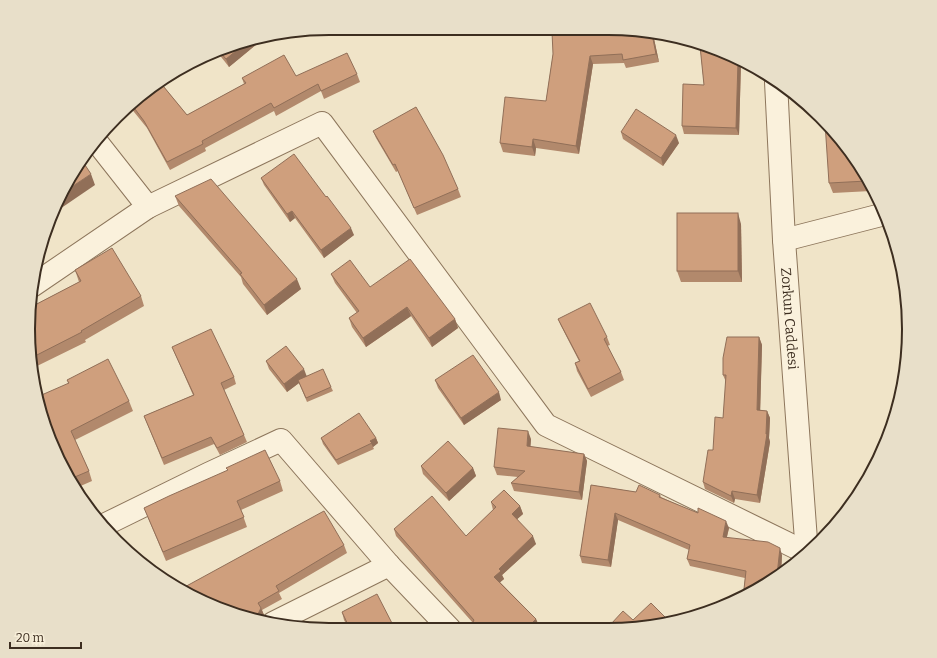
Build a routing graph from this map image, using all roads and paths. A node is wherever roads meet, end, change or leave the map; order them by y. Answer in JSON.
{"nodes":[{"id":1,"x":776,"y":89,"type":"edge"},
{"id":2,"x":100,"y":146,"type":"edge"},
{"id":3,"x":148,"y":207,"type":"junction"},
{"id":4,"x":880,"y":215,"type":"edge"},
{"id":5,"x":784,"y":240,"type":"junction"},
{"id":6,"x":40,"y":281,"type":"edge"},
{"id":7,"x":108,"y":523,"type":"edge"},
{"id":8,"x":806,"y":546,"type":"edge"},
{"id":9,"x":801,"y":551,"type":"edge"},
{"id":10,"x":389,"y":565,"type":"junction"},
{"id":11,"x":282,"y":619,"type":"edge"},
{"id":12,"x":445,"y":623,"type":"edge"}],
"edges":[{"from":1,"to":5,"type":"street","name":"Zorkun Caddesi"},
{"from":2,"to":3,"type":"street"},
{"from":3,"to":6,"type":"street"},
{"from":3,"to":9,"type":"street"},
{"from":4,"to":5,"type":"street"},
{"from":5,"to":8,"type":"street","name":"Zorkun Caddesi"},
{"from":7,"to":10,"type":"street"},
{"from":10,"to":11,"type":"street"},
{"from":10,"to":12,"type":"street"}]}
